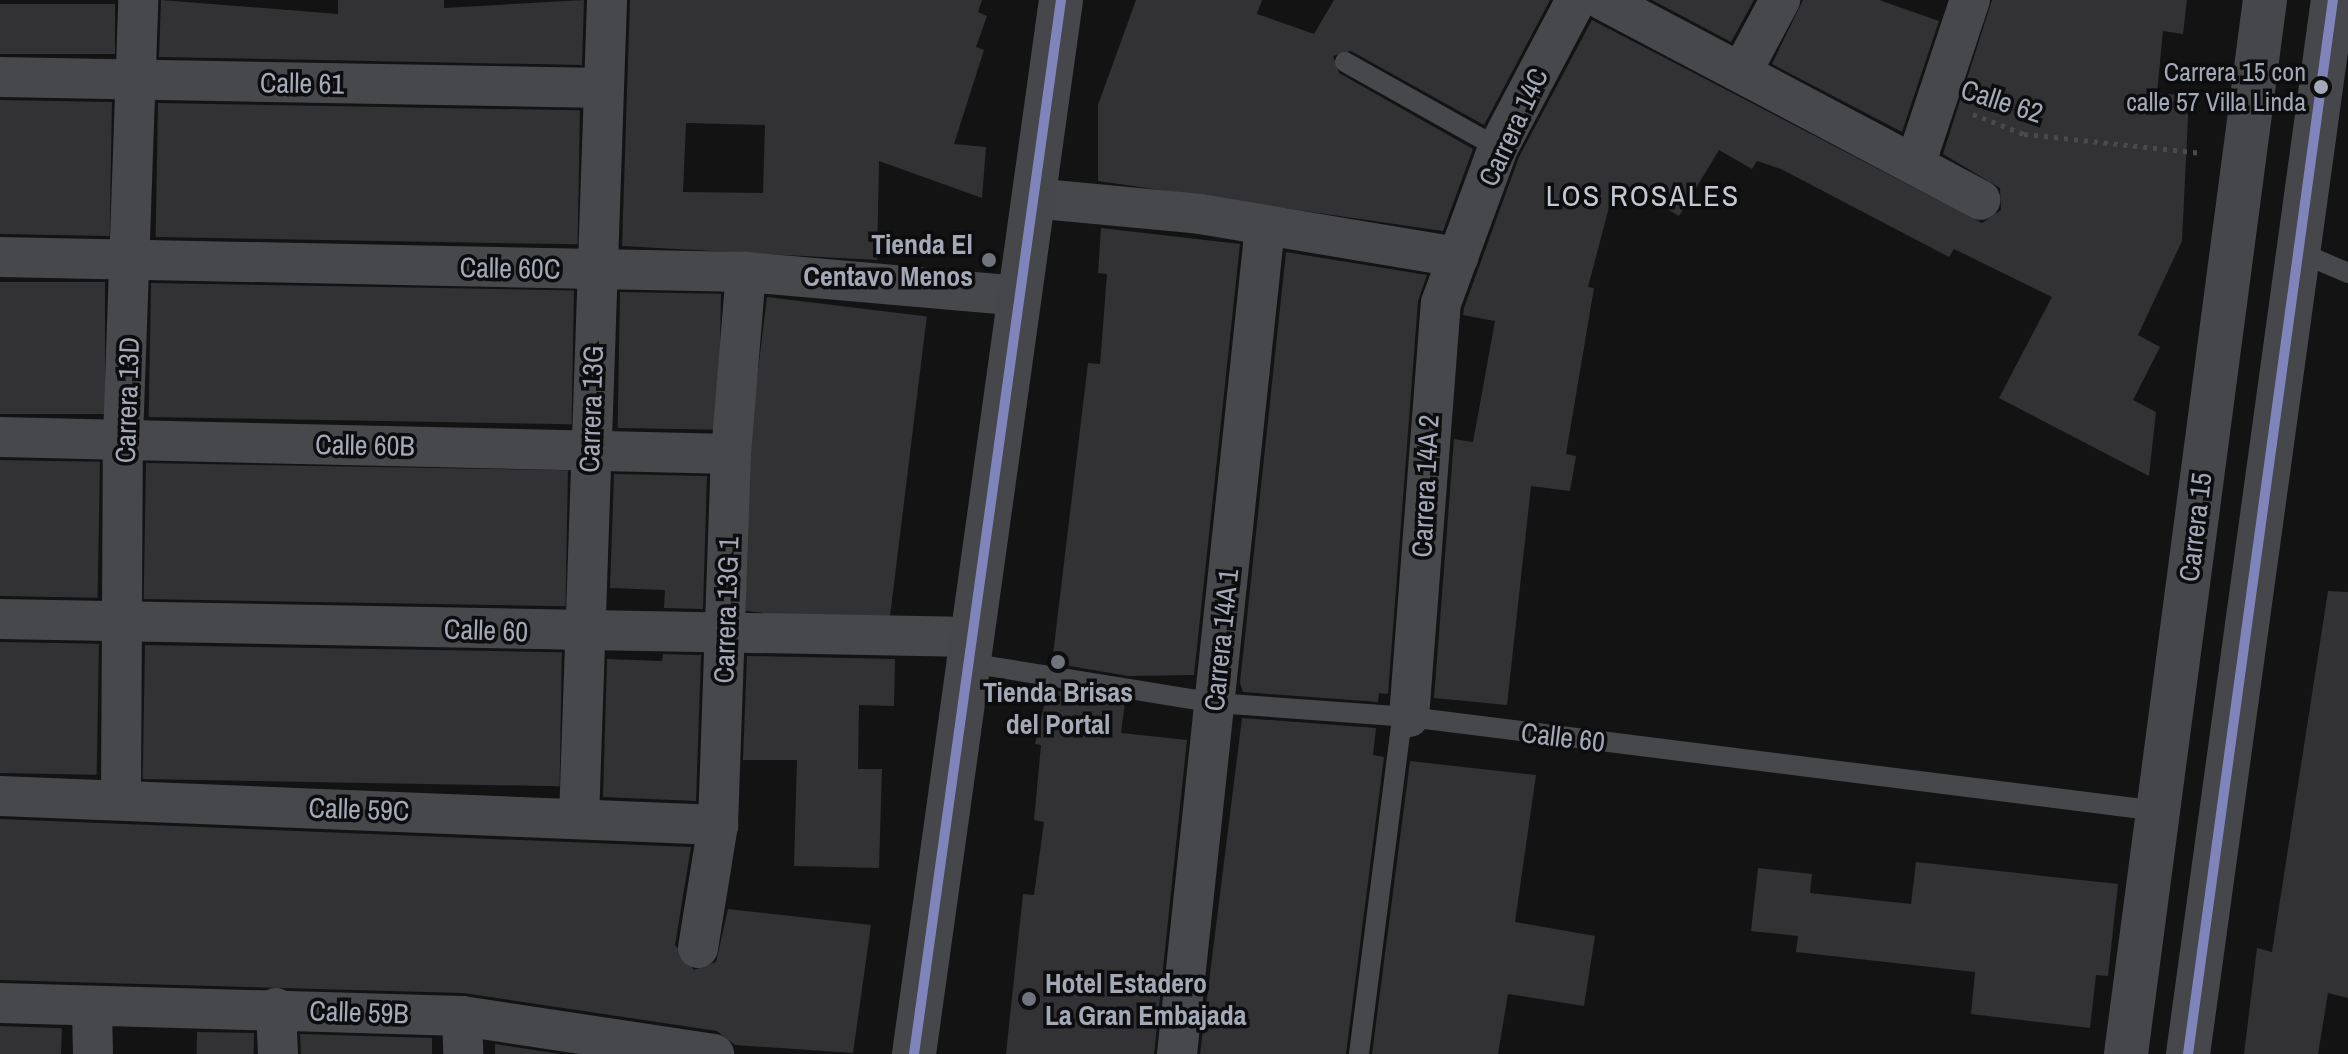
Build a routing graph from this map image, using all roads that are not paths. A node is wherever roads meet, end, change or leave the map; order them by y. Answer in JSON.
{"nodes":[{"id":1,"x":138,"y":0,"type":"edge"},
{"id":2,"x":607,"y":0,"type":"edge"},
{"id":3,"x":1061,"y":0,"type":"edge"},
{"id":4,"x":1576,"y":0,"type":"edge"},
{"id":5,"x":1603,"y":0,"type":"edge"},
{"id":6,"x":1780,"y":0,"type":"edge"},
{"id":7,"x":1970,"y":0,"type":"edge"},
{"id":8,"x":2265,"y":0,"type":"edge"},
{"id":9,"x":2333,"y":0,"type":"edge"},
{"id":10,"x":1345,"y":62,"type":"dead end"},
{"id":11,"x":1742,"y":71,"type":"junction"},
{"id":12,"x":0,"y":77,"type":"edge"},
{"id":13,"x":137,"y":80,"type":"junction"},
{"id":14,"x":603,"y":88,"type":"junction"},
{"id":15,"x":1498,"y":148,"type":"junction"},
{"id":16,"x":1915,"y":165,"type":"junction"},
{"id":17,"x":1032,"y":198,"type":"junction"},
{"id":18,"x":1980,"y":200,"type":"dead end"},
{"id":19,"x":1265,"y":227,"type":"junction"},
{"id":20,"x":2233,"y":242,"type":"junction"},
{"id":21,"x":2299,"y":252,"type":"junction"},
{"id":22,"x":0,"y":257,"type":"edge"},
{"id":23,"x":1458,"y":257,"type":"junction"},
{"id":24,"x":134,"y":259,"type":"junction"},
{"id":25,"x":595,"y":270,"type":"junction"},
{"id":26,"x":746,"y":272,"type":"junction"},
{"id":27,"x":2348,"y":273,"type":"edge"},
{"id":28,"x":1019,"y":296,"type":"junction"},
{"id":29,"x":0,"y":437,"type":"edge"},
{"id":30,"x":123,"y":439,"type":"junction"},
{"id":31,"x":589,"y":450,"type":"junction"},
{"id":32,"x":731,"y":454,"type":"junction"},
{"id":33,"x":125,"y":618,"type":"junction"},
{"id":34,"x":0,"y":619,"type":"edge"},
{"id":35,"x":588,"y":633,"type":"junction"},
{"id":36,"x":725,"y":634,"type":"junction"},
{"id":37,"x":970,"y":650,"type":"junction"},
{"id":38,"x":1215,"y":703,"type":"junction"},
{"id":39,"x":1406,"y":717,"type":"junction"},
{"id":40,"x":0,"y":796,"type":"edge"},
{"id":41,"x":121,"y":799,"type":"junction"},
{"id":42,"x":2158,"y":811,"type":"junction"},
{"id":43,"x":579,"y":819,"type":"junction"},
{"id":44,"x":718,"y":825,"type":"junction"},
{"id":45,"x":698,"y":948,"type":"dead end"},
{"id":46,"x":0,"y":1003,"type":"edge"},
{"id":47,"x":92,"y":1008,"type":"junction"},
{"id":48,"x":276,"y":1008,"type":"junction"},
{"id":49,"x":462,"y":1035,"type":"edge"},
{"id":50,"x":609,"y":1045,"type":"edge"},
{"id":51,"x":93,"y":1054,"type":"edge"},
{"id":52,"x":278,"y":1054,"type":"edge"},
{"id":53,"x":714,"y":1054,"type":"edge"},
{"id":54,"x":914,"y":1054,"type":"edge"},
{"id":55,"x":1177,"y":1054,"type":"edge"},
{"id":56,"x":1359,"y":1054,"type":"edge"},
{"id":57,"x":2126,"y":1054,"type":"edge"},
{"id":58,"x":2188,"y":1054,"type":"edge"}],
"edges":[{"from":1,"to":13,"type":"street","name":"Carrera 13D"},
{"from":2,"to":14,"type":"street","name":"Carrera 13G"},
{"from":3,"to":17,"type":"main road"},
{"from":4,"to":15,"type":"street","name":"Carrera 14C"},
{"from":5,"to":11,"type":"street"},
{"from":6,"to":11,"type":"street"},
{"from":7,"to":16,"type":"street"},
{"from":8,"to":20,"type":"main road","name":"Carrera 15"},
{"from":9,"to":21,"type":"main road"},
{"from":10,"to":15,"type":"lane"},
{"from":11,"to":16,"type":"street"},
{"from":12,"to":13,"type":"street","name":"Calle 61"},
{"from":13,"to":14,"type":"street","name":"Calle 61"},
{"from":13,"to":24,"type":"street","name":"Carrera 13D"},
{"from":14,"to":25,"type":"street","name":"Carrera 13G"},
{"from":15,"to":23,"type":"street","name":"Carrera 14C"},
{"from":16,"to":18,"type":"street"},
{"from":17,"to":19,"type":"street"},
{"from":17,"to":28,"type":"main road"},
{"from":19,"to":23,"type":"street"},
{"from":19,"to":38,"type":"street","name":"Carrera 14A 1"},
{"from":20,"to":21,"type":"main road"},
{"from":20,"to":42,"type":"main road","name":"Carrera 15"},
{"from":21,"to":27,"type":"lane"},
{"from":21,"to":58,"type":"main road"},
{"from":22,"to":24,"type":"street","name":"Calle 60C"},
{"from":23,"to":39,"type":"street","name":"Carrera 14A 2"},
{"from":24,"to":25,"type":"street","name":"Calle 60C"},
{"from":24,"to":30,"type":"street","name":"Carrera 13D"},
{"from":25,"to":26,"type":"street","name":"Calle 60C"},
{"from":25,"to":31,"type":"street","name":"Carrera 13G"},
{"from":26,"to":28,"type":"street","name":"Calle 60C"},
{"from":26,"to":32,"type":"street","name":"Carrera 13G 1"},
{"from":28,"to":37,"type":"main road"},
{"from":29,"to":30,"type":"street","name":"Calle 60B"},
{"from":30,"to":31,"type":"street","name":"Calle 60B"},
{"from":30,"to":33,"type":"street","name":"Carrera 13D"},
{"from":31,"to":32,"type":"street","name":"Calle 60B"},
{"from":31,"to":35,"type":"street","name":"Carrera 13G"},
{"from":32,"to":36,"type":"street","name":"Carrera 13G 1"},
{"from":33,"to":34,"type":"street","name":"Calle 60"},
{"from":33,"to":35,"type":"street","name":"Calle 60"},
{"from":33,"to":41,"type":"street","name":"Carrera 13D"},
{"from":35,"to":36,"type":"street","name":"Calle 60"},
{"from":35,"to":43,"type":"street","name":"Carrera 13G"},
{"from":36,"to":37,"type":"street","name":"Calle 60"},
{"from":36,"to":44,"type":"street","name":"Carrera 13G 1"},
{"from":37,"to":38,"type":"lane","name":"Calle 60"},
{"from":37,"to":54,"type":"main road"},
{"from":38,"to":39,"type":"lane","name":"Calle 60"},
{"from":38,"to":55,"type":"street","name":"Carrera 14A 1"},
{"from":39,"to":42,"type":"lane","name":"Calle 60"},
{"from":39,"to":56,"type":"lane","name":"Carrera 14A 2"},
{"from":40,"to":41,"type":"street","name":"Calle 59C"},
{"from":41,"to":43,"type":"street","name":"Calle 59C"},
{"from":42,"to":57,"type":"main road","name":"Carrera 15"},
{"from":43,"to":44,"type":"street","name":"Calle 59C"},
{"from":44,"to":45,"type":"street","name":"Carrera 13G 1"},
{"from":46,"to":47,"type":"street","name":"Calle 59B"},
{"from":47,"to":48,"type":"street","name":"Calle 59B"},
{"from":47,"to":51,"type":"street"},
{"from":48,"to":49,"type":"street","name":"Calle 59B"},
{"from":48,"to":52,"type":"street"},
{"from":49,"to":50,"type":"street","name":"Calle 59B"},
{"from":50,"to":53,"type":"street","name":"Calle 59B"}]}
